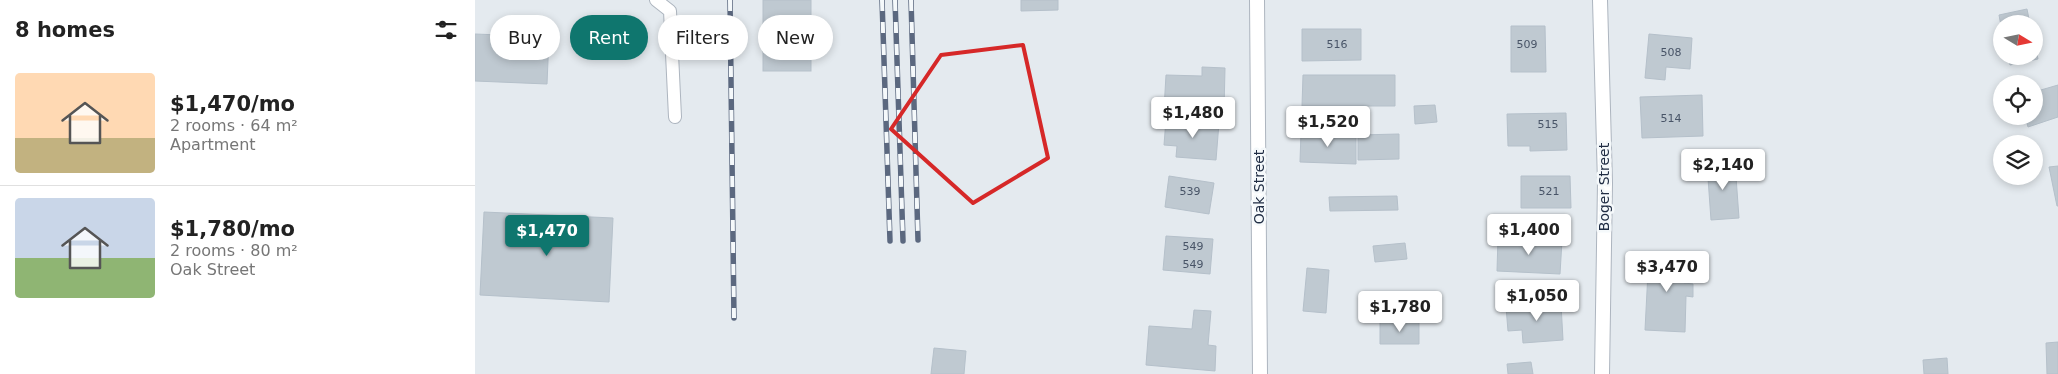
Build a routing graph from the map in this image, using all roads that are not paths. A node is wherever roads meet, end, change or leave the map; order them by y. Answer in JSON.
{"nodes":[{"id":1,"x":656,"y":0,"type":"edge"},
{"id":2,"x":1257,"y":0,"type":"edge"},
{"id":3,"x":1600,"y":0,"type":"edge"},
{"id":4,"x":675,"y":117,"type":"dead end"},
{"id":5,"x":1260,"y":374,"type":"edge"},
{"id":6,"x":1602,"y":374,"type":"edge"}],
"edges":[{"from":1,"to":4,"type":"lane"},
{"from":2,"to":5,"type":"street","name":"Oak Street"},
{"from":3,"to":6,"type":"street","name":"Boger Street"}]}
